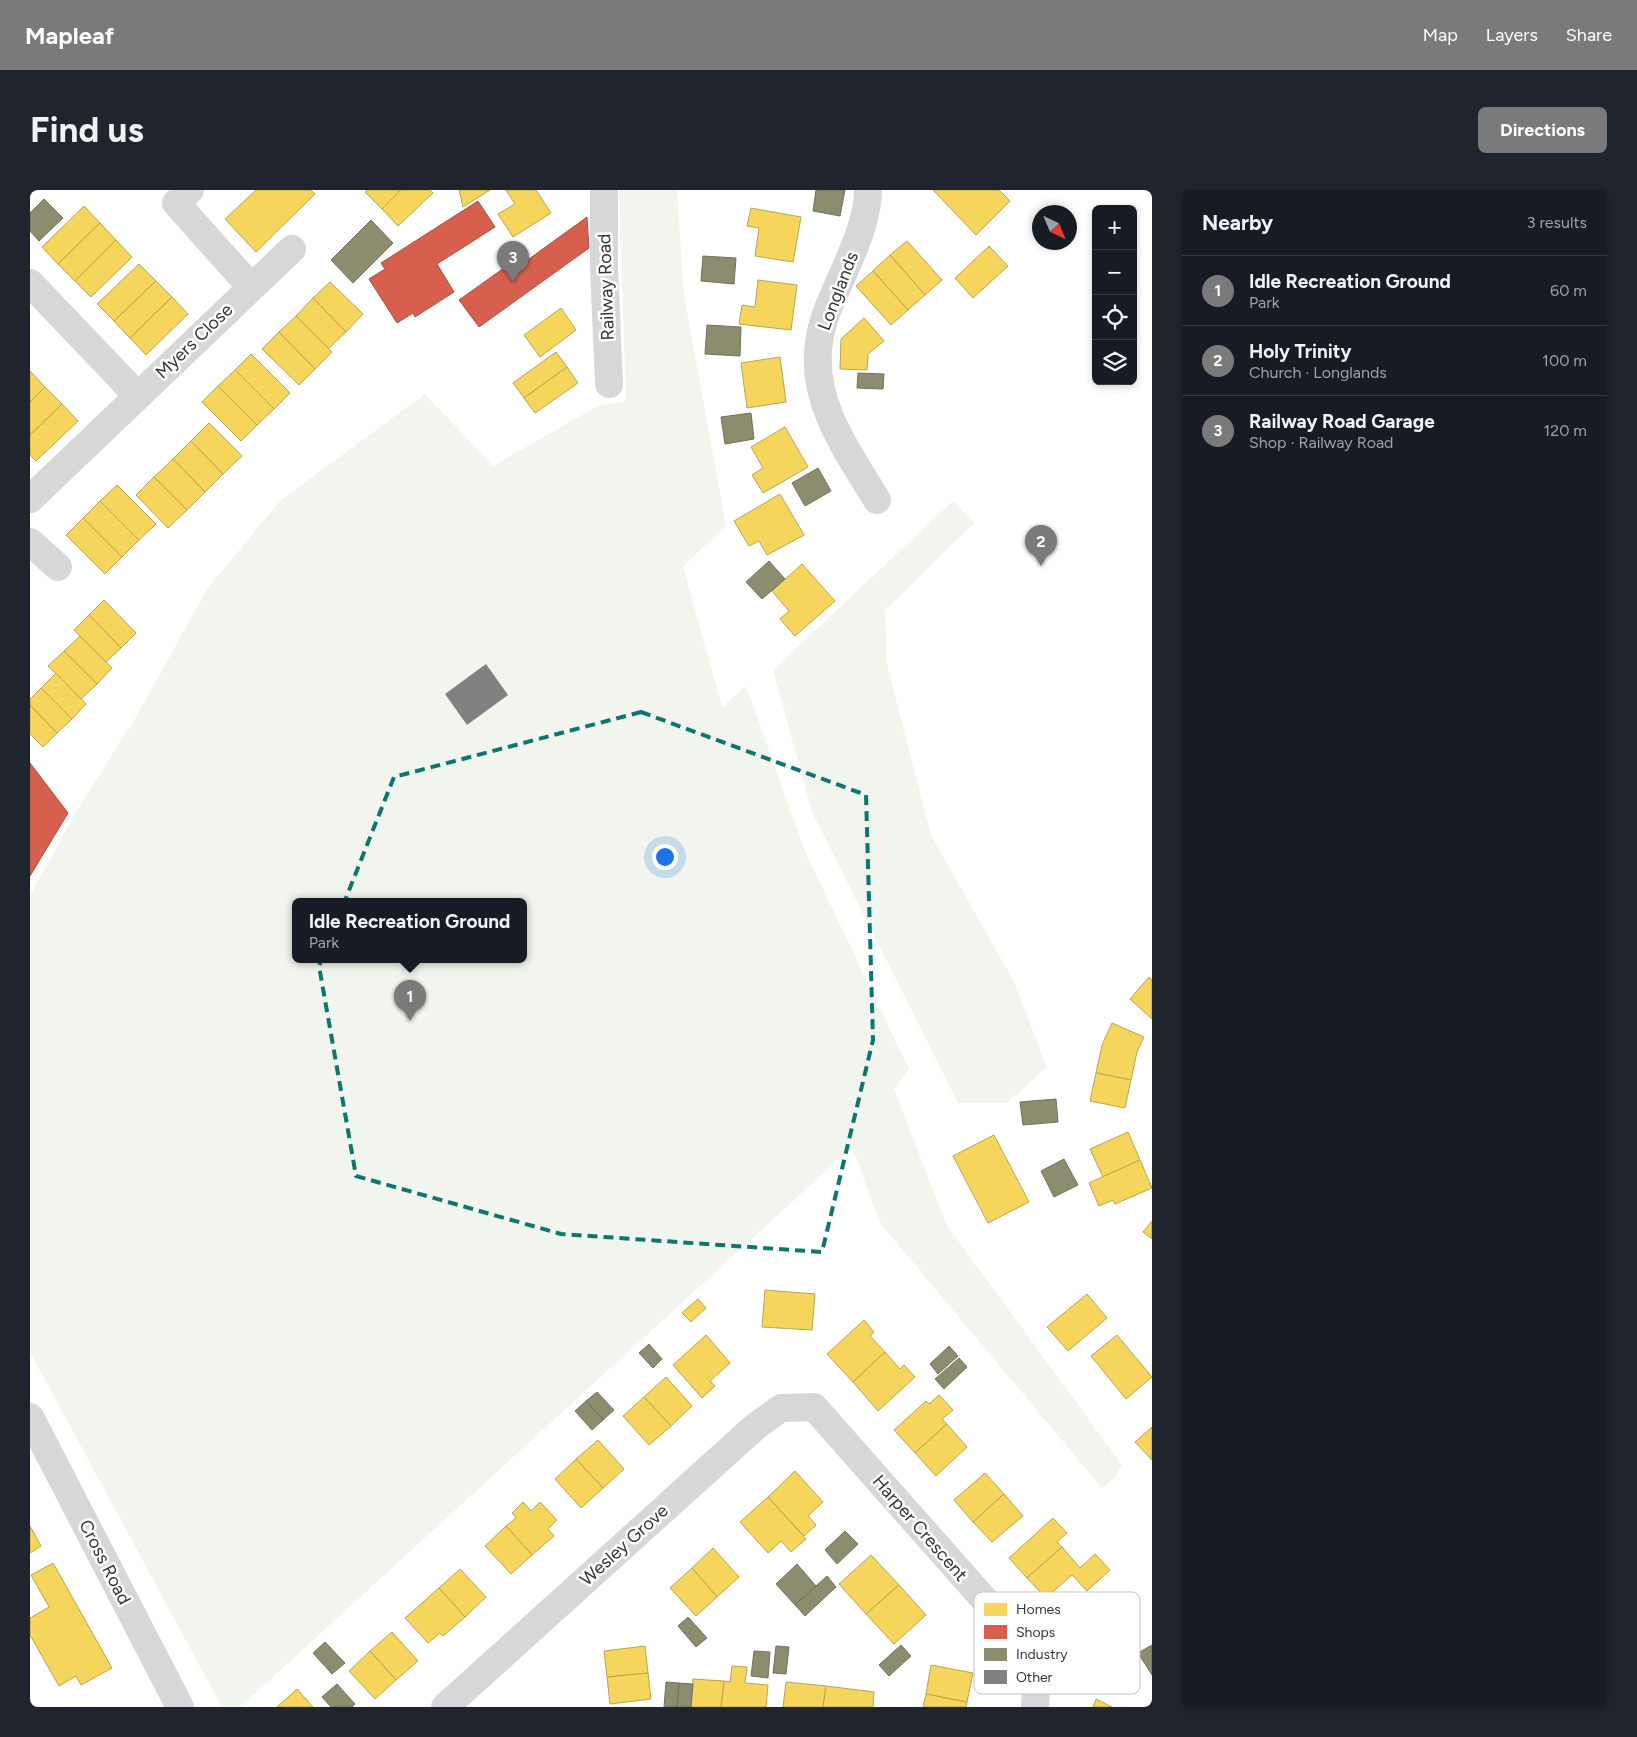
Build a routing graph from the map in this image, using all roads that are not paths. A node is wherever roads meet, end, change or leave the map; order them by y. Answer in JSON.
{"nodes":[{"id":1,"x":190,"y":190,"type":"edge"},
{"id":2,"x":604,"y":190,"type":"edge"},
{"id":3,"x":868,"y":190,"type":"edge"},
{"id":4,"x":292,"y":249,"type":"dead end"},
{"id":5,"x":30,"y":283,"type":"edge"},
{"id":6,"x":252,"y":287,"type":"junction"},
{"id":7,"x":609,"y":384,"type":"dead end"},
{"id":8,"x":138,"y":395,"type":"junction"},
{"id":9,"x":30,"y":499,"type":"edge"},
{"id":10,"x":877,"y":500,"type":"dead end"},
{"id":11,"x":30,"y":542,"type":"edge"},
{"id":12,"x":58,"y":567,"type":"dead end"},
{"id":13,"x":814,"y":1407,"type":"joint"},
{"id":14,"x":30,"y":1417,"type":"edge"},
{"id":15,"x":978,"y":1592,"type":"edge"},
{"id":16,"x":1036,"y":1694,"type":"edge"},
{"id":17,"x":456,"y":1704,"type":"edge"},
{"id":18,"x":180,"y":1707,"type":"edge"},
{"id":19,"x":1036,"y":1707,"type":"edge"}],
"edges":[{"from":1,"to":6,"type":"street"},
{"from":2,"to":7,"type":"street","name":"Railway Road"},
{"from":3,"to":10,"type":"street","name":"Longlands"},
{"from":4,"to":6,"type":"street","name":"Myers Close"},
{"from":5,"to":8,"type":"street"},
{"from":6,"to":8,"type":"street","name":"Myers Close"},
{"from":8,"to":9,"type":"street","name":"Myers Close"},
{"from":11,"to":12,"type":"street"},
{"from":13,"to":15,"type":"street","name":"Harper Crescent"},
{"from":13,"to":17,"type":"street","name":"Wesley Grove"},
{"from":14,"to":18,"type":"street","name":"Cross Road"},
{"from":16,"to":19,"type":"street","name":"Harper Crescent"}]}
